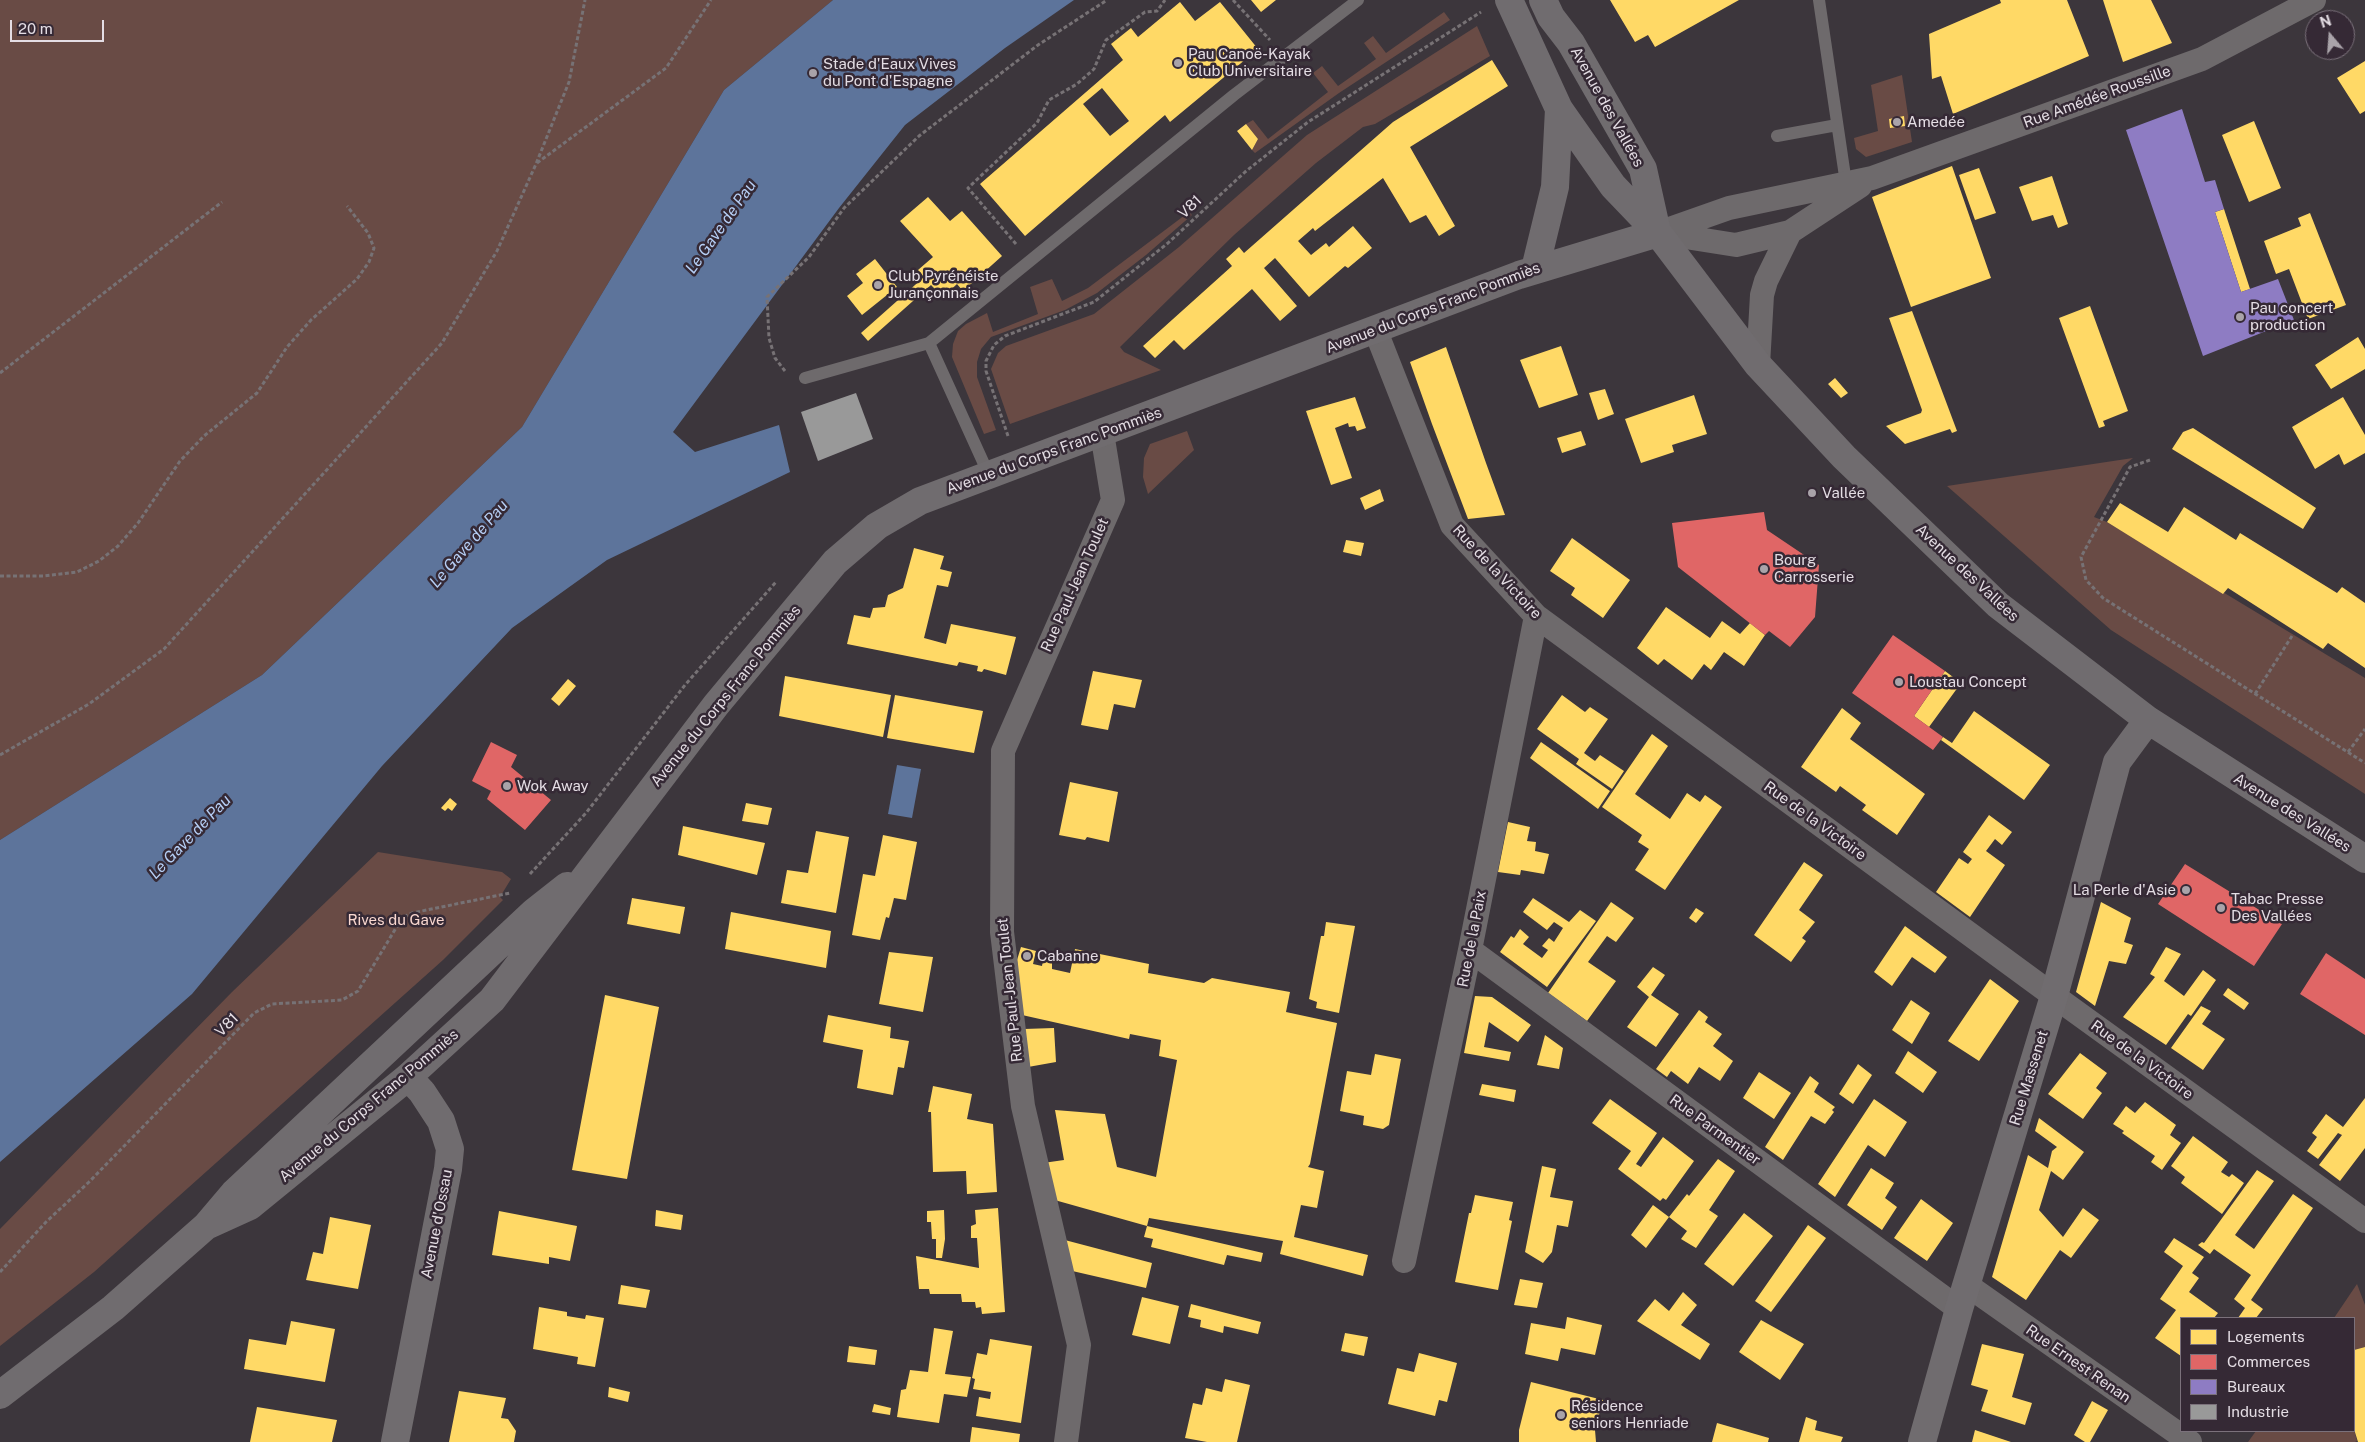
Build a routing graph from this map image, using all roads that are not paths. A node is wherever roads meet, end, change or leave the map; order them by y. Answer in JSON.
{"nodes":[{"id":1,"x":1358,"y":0,"type":"edge"},
{"id":2,"x":1509,"y":0,"type":"edge"},
{"id":3,"x":1819,"y":0,"type":"edge"},
{"id":4,"x":2314,"y":0,"type":"edge"},
{"id":5,"x":1547,"y":9,"type":"edge"},
{"id":6,"x":1559,"y":109,"type":"junction"},
{"id":7,"x":1837,"y":125,"type":"junction"},
{"id":8,"x":1777,"y":136,"type":"dead end"},
{"id":9,"x":1872,"y":178,"type":"junction"},
{"id":10,"x":1846,"y":183,"type":"junction"},
{"id":11,"x":1790,"y":232,"type":"junction"},
{"id":12,"x":1658,"y":233,"type":"junction"},
{"id":13,"x":1535,"y":269,"type":"junction"},
{"id":14,"x":1375,"y":329,"type":"junction"},
{"id":15,"x":929,"y":343,"type":"junction"},
{"id":16,"x":1758,"y":365,"type":"junction"},
{"id":17,"x":805,"y":378,"type":"road end"},
{"id":18,"x":1102,"y":433,"type":"junction"},
{"id":19,"x":989,"y":475,"type":"junction"},
{"id":20,"x":1536,"y":616,"type":"junction"},
{"id":21,"x":2148,"y":720,"type":"junction"},
{"id":22,"x":2365,"y":859,"type":"edge"},
{"id":23,"x":588,"y":870,"type":"junction"},
{"id":24,"x":1470,"y":950,"type":"junction"},
{"id":25,"x":2054,"y":996,"type":"junction"},
{"id":26,"x":422,"y":1017,"type":"junction"},
{"id":27,"x":408,"y":1077,"type":"junction"},
{"id":28,"x":2365,"y":1221,"type":"edge"},
{"id":29,"x":206,"y":1226,"type":"junction"},
{"id":30,"x":1404,"y":1261,"type":"dead end"},
{"id":31,"x":1963,"y":1297,"type":"junction"},
{"id":32,"x":0,"y":1395,"type":"edge"},
{"id":33,"x":395,"y":1442,"type":"edge"},
{"id":34,"x":1066,"y":1442,"type":"edge"},
{"id":35,"x":1922,"y":1442,"type":"edge"},
{"id":36,"x":2190,"y":1442,"type":"edge"}],
"edges":[{"from":1,"to":15,"type":"lane"},
{"from":2,"to":6,"type":"main road","name":"Avenue des Vallées"},
{"from":3,"to":7,"type":"lane"},
{"from":4,"to":9,"type":"street","name":"Rue Amédée Roussille"},
{"from":5,"to":12,"type":"main road","name":"Avenue des Vallées"},
{"from":6,"to":12,"type":"main road","name":"Avenue des Vallées"},
{"from":6,"to":13,"type":"main road"},
{"from":7,"to":8,"type":"lane"},
{"from":7,"to":10,"type":"lane"},
{"from":9,"to":10,"type":"street","name":"Rue Amédée Roussille"},
{"from":9,"to":11,"type":"street","name":"Rue Amédée Roussille"},
{"from":10,"to":12,"type":"street","name":"Rue Amédée Roussille"},
{"from":11,"to":12,"type":"street","name":"Rue Amédée Roussille"},
{"from":11,"to":16,"type":"street"},
{"from":12,"to":13,"type":"main road","name":"Avenue du Corps Franc Pommiès"},
{"from":12,"to":16,"type":"main road","name":"Avenue des Vallées"},
{"from":13,"to":14,"type":"main road","name":"Avenue du Corps Franc Pommiès"},
{"from":14,"to":18,"type":"main road","name":"Avenue du Corps Franc Pommiès"},
{"from":14,"to":20,"type":"street","name":"Rue de la Victoire"},
{"from":15,"to":17,"type":"lane"},
{"from":15,"to":19,"type":"lane"},
{"from":16,"to":21,"type":"main road","name":"Avenue des Vallées"},
{"from":18,"to":19,"type":"main road","name":"Avenue du Corps Franc Pommiès"},
{"from":18,"to":34,"type":"street","name":"Rue Paul-Jean Toulet"},
{"from":19,"to":23,"type":"main road","name":"Avenue du Corps Franc Pommiès"},
{"from":20,"to":24,"type":"street","name":"Rue de la Paix"},
{"from":20,"to":25,"type":"street","name":"Rue de la Victoire"},
{"from":21,"to":22,"type":"main road","name":"Avenue des Vallées"},
{"from":21,"to":25,"type":"main road","name":"Rue Massenet"},
{"from":23,"to":26,"type":"main road","name":"Avenue du Corps Franc Pommiès"},
{"from":23,"to":27,"type":"main road","name":"Avenue du Corps Franc Pommiès"},
{"from":24,"to":30,"type":"street","name":"Rue de la Paix"},
{"from":24,"to":31,"type":"street","name":"Rue Parmentier"},
{"from":25,"to":28,"type":"street","name":"Rue de la Victoire"},
{"from":25,"to":31,"type":"main road","name":"Rue Massenet"},
{"from":26,"to":27,"type":"main road"},
{"from":26,"to":29,"type":"main road","name":"Avenue du Corps Franc Pommiès"},
{"from":27,"to":29,"type":"main road","name":"Avenue du Corps Franc Pommiès"},
{"from":27,"to":33,"type":"main road","name":"Avenue d'Ossau"},
{"from":29,"to":32,"type":"main road","name":"Avenue du Corps Franc Pommiès"},
{"from":31,"to":35,"type":"main road","name":"Rue Massenet"},
{"from":31,"to":36,"type":"street","name":"Rue Ernest Renan"}]}
